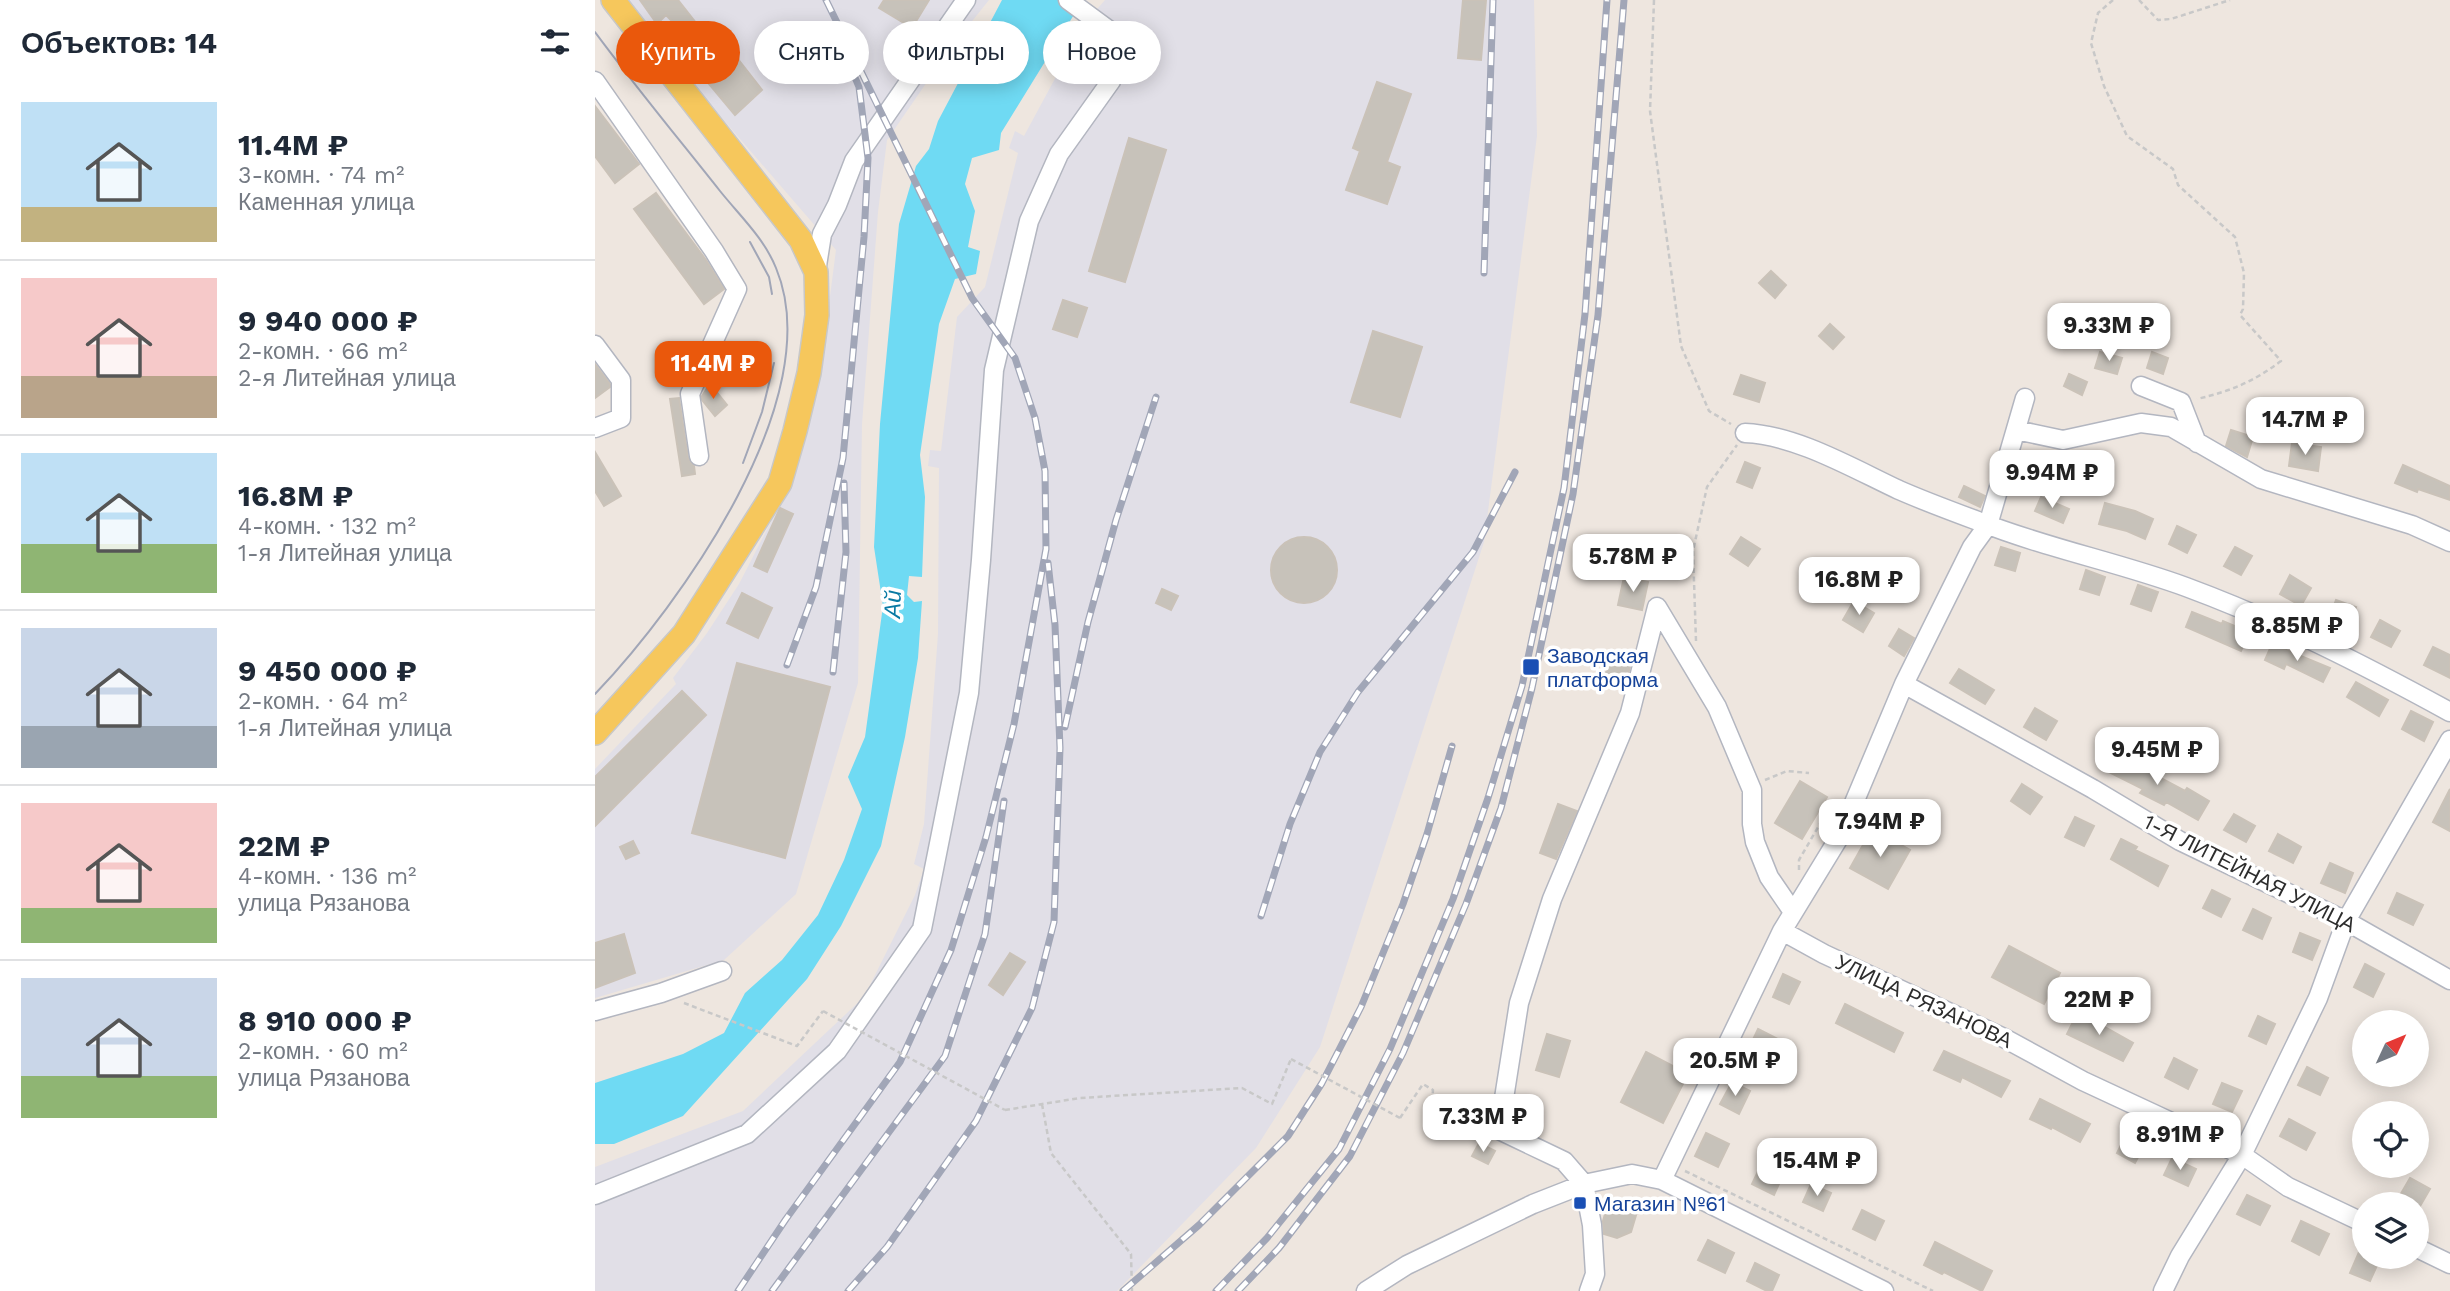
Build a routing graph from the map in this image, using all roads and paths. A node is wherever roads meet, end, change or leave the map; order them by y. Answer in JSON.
{"nodes":[{"id":1,"x":613,"y":0,"type":"edge"},
{"id":2,"x":966,"y":0,"type":"edge"},
{"id":3,"x":1068,"y":0,"type":"edge"},
{"id":4,"x":1654,"y":0,"type":"edge"},
{"id":5,"x":2113,"y":0,"type":"edge"},
{"id":6,"x":2139,"y":0,"type":"edge"},
{"id":7,"x":2230,"y":0,"type":"edge"},
{"id":8,"x":595,"y":81,"type":"edge"},
{"id":9,"x":815,"y":272,"type":"junction"},
{"id":10,"x":595,"y":345,"type":"edge"},
{"id":11,"x":2140,"y":386,"type":"dead end"},
{"id":12,"x":2025,"y":398,"type":"dead end"},
{"id":13,"x":2182,"y":402,"type":"junction"},
{"id":14,"x":595,"y":428,"type":"edge"},
{"id":15,"x":2016,"y":430,"type":"junction"},
{"id":16,"x":1745,"y":433,"type":"junction"},
{"id":17,"x":2197,"y":443,"type":"junction"},
{"id":18,"x":699,"y":456,"type":"dead end"},
{"id":19,"x":1988,"y":525,"type":"junction"},
{"id":20,"x":2450,"y":542,"type":"edge"},
{"id":21,"x":1697,"y":670,"type":"junction"},
{"id":22,"x":1904,"y":684,"type":"junction"},
{"id":23,"x":2450,"y":712,"type":"edge"},
{"id":24,"x":595,"y":733,"type":"edge"},
{"id":25,"x":2450,"y":740,"type":"edge"},
{"id":26,"x":1809,"y":773,"type":"dead end"},
{"id":27,"x":1752,"y":790,"type":"junction"},
{"id":28,"x":1793,"y":912,"type":"junction"},
{"id":29,"x":2346,"y":921,"type":"junction"},
{"id":30,"x":1782,"y":931,"type":"junction"},
{"id":31,"x":722,"y":971,"type":"dead end"},
{"id":32,"x":2450,"y":980,"type":"edge"},
{"id":33,"x":684,"y":1002,"type":"dead end"},
{"id":34,"x":595,"y":1011,"type":"edge"},
{"id":35,"x":1042,"y":1104,"type":"junction"},
{"id":36,"x":1499,"y":1130,"type":"junction"},
{"id":37,"x":2242,"y":1155,"type":"junction"},
{"id":38,"x":1670,"y":1163,"type":"junction"},
{"id":39,"x":1662,"y":1180,"type":"junction"},
{"id":40,"x":1584,"y":1184,"type":"junction"},
{"id":41,"x":595,"y":1195,"type":"edge"},
{"id":42,"x":2352,"y":1217,"type":"edge"},
{"id":43,"x":2429,"y":1254,"type":"edge"},
{"id":44,"x":2450,"y":1264,"type":"edge"},
{"id":45,"x":1132,"y":1291,"type":"edge"},
{"id":46,"x":1366,"y":1291,"type":"edge"},
{"id":47,"x":1589,"y":1291,"type":"edge"},
{"id":48,"x":1884,"y":1291,"type":"edge"},
{"id":49,"x":1933,"y":1291,"type":"edge"},
{"id":50,"x":2163,"y":1291,"type":"edge"}],
"edges":[{"from":1,"to":9,"type":"main road"},
{"from":2,"to":9,"type":"street"},
{"from":3,"to":41,"type":"street"},
{"from":4,"to":16,"type":"path"},
{"from":5,"to":13,"type":"path"},
{"from":6,"to":7,"type":"path"},
{"from":8,"to":18,"type":"street"},
{"from":9,"to":24,"type":"main road"},
{"from":10,"to":14,"type":"street"},
{"from":11,"to":13,"type":"street"},
{"from":12,"to":15,"type":"street"},
{"from":13,"to":17,"type":"street"},
{"from":15,"to":17,"type":"street"},
{"from":15,"to":19,"type":"street"},
{"from":16,"to":19,"type":"street"},
{"from":16,"to":21,"type":"path"},
{"from":17,"to":20,"type":"street"},
{"from":19,"to":22,"type":"street"},
{"from":19,"to":23,"type":"street"},
{"from":21,"to":27,"type":"street"},
{"from":21,"to":36,"type":"street"},
{"from":22,"to":28,"type":"street"},
{"from":22,"to":29,"type":"street","name":"1-Я ЛИТЕЙНАЯ УЛИЦА"},
{"from":25,"to":29,"type":"street"},
{"from":26,"to":27,"type":"path"},
{"from":27,"to":28,"type":"street"},
{"from":28,"to":30,"type":"street"},
{"from":29,"to":32,"type":"street","name":"1-Я ЛИТЕЙНАЯ УЛИЦА"},
{"from":29,"to":37,"type":"street"},
{"from":30,"to":37,"type":"street","name":"УЛИЦА РЯЗАНОВА"},
{"from":30,"to":38,"type":"street"},
{"from":31,"to":34,"type":"street"},
{"from":33,"to":35,"type":"path","bridge":true},
{"from":35,"to":36,"type":"path","bridge":true},
{"from":35,"to":45,"type":"path"},
{"from":36,"to":40,"type":"street"},
{"from":37,"to":42,"type":"street","name":"УЛИЦА РЯЗАНОВА"},
{"from":37,"to":50,"type":"street"},
{"from":38,"to":39,"type":"street"},
{"from":38,"to":49,"type":"path"},
{"from":39,"to":40,"type":"street"},
{"from":39,"to":48,"type":"street"},
{"from":40,"to":46,"type":"street"},
{"from":40,"to":47,"type":"street"},
{"from":43,"to":44,"type":"street"}]}
